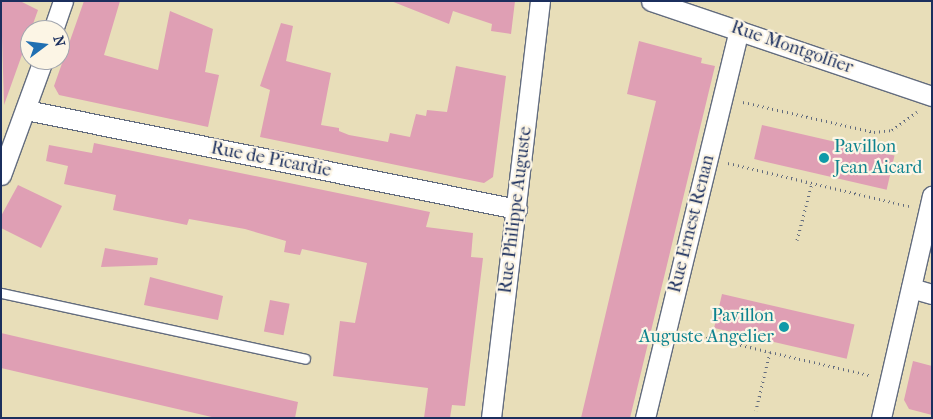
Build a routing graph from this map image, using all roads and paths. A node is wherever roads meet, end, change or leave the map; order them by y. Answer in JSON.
{"nodes":[{"id":1,"x":63,"y":1,"type":"edge"},
{"id":2,"x":540,"y":1,"type":"edge"},
{"id":3,"x":651,"y":1,"type":"edge"},
{"id":4,"x":56,"y":20,"type":"edge"},
{"id":5,"x":739,"y":30,"type":"junction"},
{"id":6,"x":40,"y":70,"type":"edge"},
{"id":7,"x":927,"y":94,"type":"edge"},
{"id":8,"x":723,"y":97,"type":"junction"},
{"id":9,"x":26,"y":110,"type":"junction"},
{"id":10,"x":708,"y":158,"type":"junction"},
{"id":11,"x":1,"y":175,"type":"edge"},
{"id":12,"x":812,"y":182,"type":"junction"},
{"id":13,"x":930,"y":203,"type":"edge"},
{"id":14,"x":517,"y":209,"type":"junction"},
{"id":15,"x":797,"y":240,"type":"dead end"},
{"id":16,"x":911,"y":288,"type":"junction"},
{"id":17,"x":1,"y":294,"type":"edge"},
{"id":18,"x":932,"y":294,"type":"edge"},
{"id":19,"x":667,"y":327,"type":"junction"},
{"id":20,"x":770,"y":352,"type":"junction"},
{"id":21,"x":305,"y":359,"type":"dead end"},
{"id":22,"x":890,"y":380,"type":"junction"},
{"id":23,"x":756,"y":410,"type":"dead end"},
{"id":24,"x":492,"y":418,"type":"edge"},
{"id":25,"x":645,"y":418,"type":"edge"},
{"id":26,"x":881,"y":418,"type":"edge"}],
"edges":[{"from":1,"to":4,"type":"street"},
{"from":2,"to":14,"type":"street","name":"Rue Philippe Auguste"},
{"from":3,"to":5,"type":"street","name":"Rue Montgolfier"},
{"from":5,"to":7,"type":"street","name":"Rue Montgolfier"},
{"from":5,"to":8,"type":"street","name":"Rue Ernest Renan"},
{"from":6,"to":9,"type":"street"},
{"from":7,"to":8,"type":"path"},
{"from":8,"to":10,"type":"street","name":"Rue Ernest Renan"},
{"from":9,"to":11,"type":"street"},
{"from":9,"to":14,"type":"street","name":"Rue de Picardie"},
{"from":10,"to":12,"type":"path"},
{"from":10,"to":19,"type":"street","name":"Rue Ernest Renan"},
{"from":12,"to":13,"type":"path"},
{"from":12,"to":15,"type":"path"},
{"from":13,"to":16,"type":"street"},
{"from":14,"to":24,"type":"street","name":"Rue Philippe Auguste"},
{"from":16,"to":18,"type":"street"},
{"from":16,"to":22,"type":"street"},
{"from":17,"to":21,"type":"lane"},
{"from":19,"to":20,"type":"path"},
{"from":19,"to":25,"type":"street","name":"Rue Ernest Renan"},
{"from":20,"to":22,"type":"path"},
{"from":20,"to":23,"type":"path"},
{"from":22,"to":26,"type":"street"}]}
